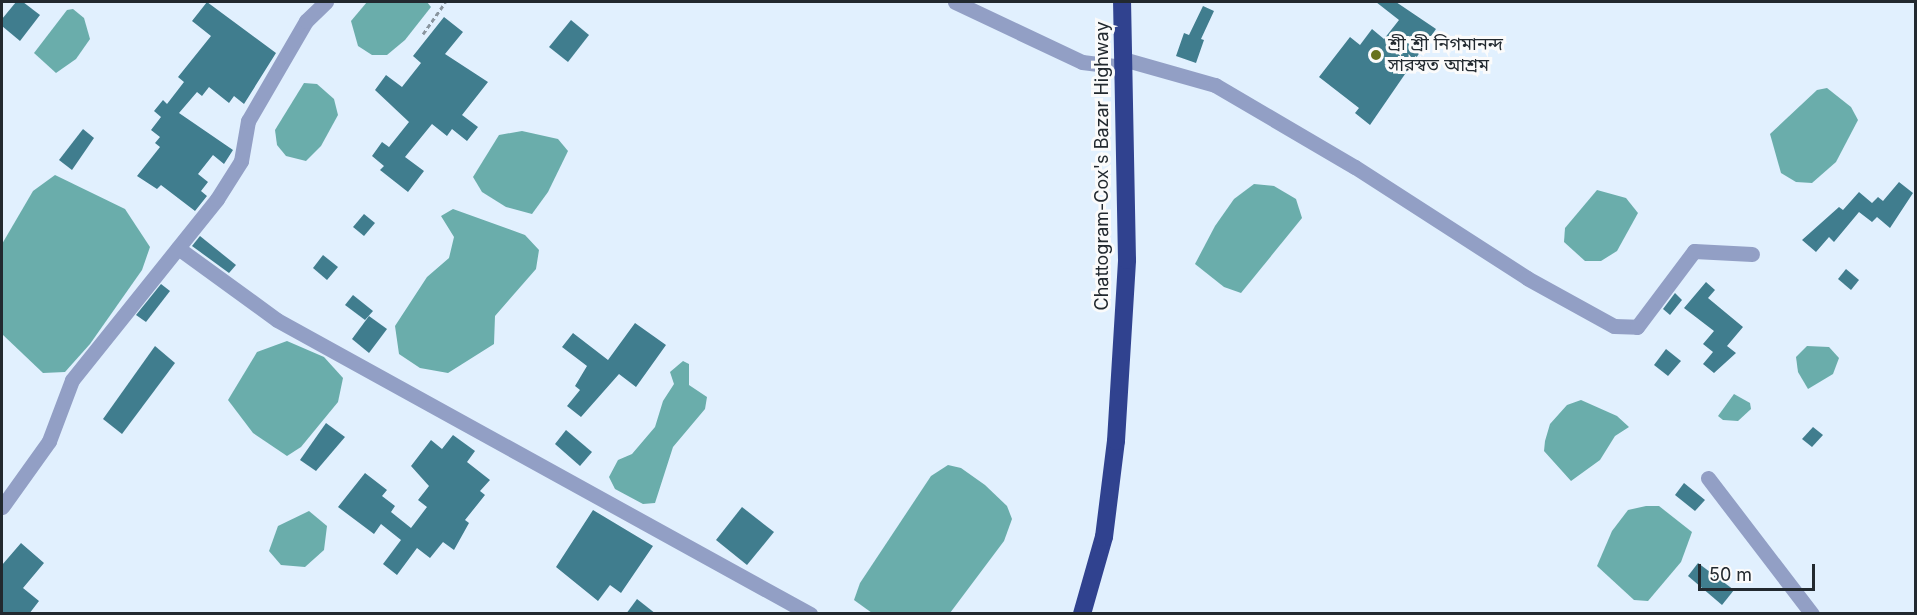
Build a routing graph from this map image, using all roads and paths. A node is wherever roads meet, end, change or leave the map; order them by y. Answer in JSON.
{"nodes":[{"id":1,"x":326,"y":2,"type":"edge"},
{"id":2,"x":445,"y":2,"type":"edge"},
{"id":3,"x":955,"y":2,"type":"edge"},
{"id":4,"x":1122,"y":2,"type":"edge"},
{"id":5,"x":423,"y":34,"type":"dead end"},
{"id":6,"x":1123,"y":63,"type":"junction"},
{"id":7,"x":178,"y":248,"type":"junction"},
{"id":8,"x":1752,"y":254,"type":"dead end"},
{"id":9,"x":1708,"y":478,"type":"dead end"},
{"id":10,"x":2,"y":507,"type":"edge"},
{"id":11,"x":810,"y":614,"type":"edge"},
{"id":12,"x":1082,"y":614,"type":"edge"},
{"id":13,"x":1812,"y":614,"type":"edge"}],
"edges":[{"from":1,"to":7,"type":"street"},
{"from":2,"to":5,"type":"path"},
{"from":3,"to":6,"type":"street"},
{"from":4,"to":6,"type":"highway","name":"Chattogram-Cox's Bazar Highway"},
{"from":6,"to":8,"type":"street"},
{"from":6,"to":12,"type":"highway","name":"Chattogram-Cox's Bazar Highway"},
{"from":7,"to":10,"type":"street"},
{"from":7,"to":11,"type":"street"},
{"from":9,"to":13,"type":"street"}]}
